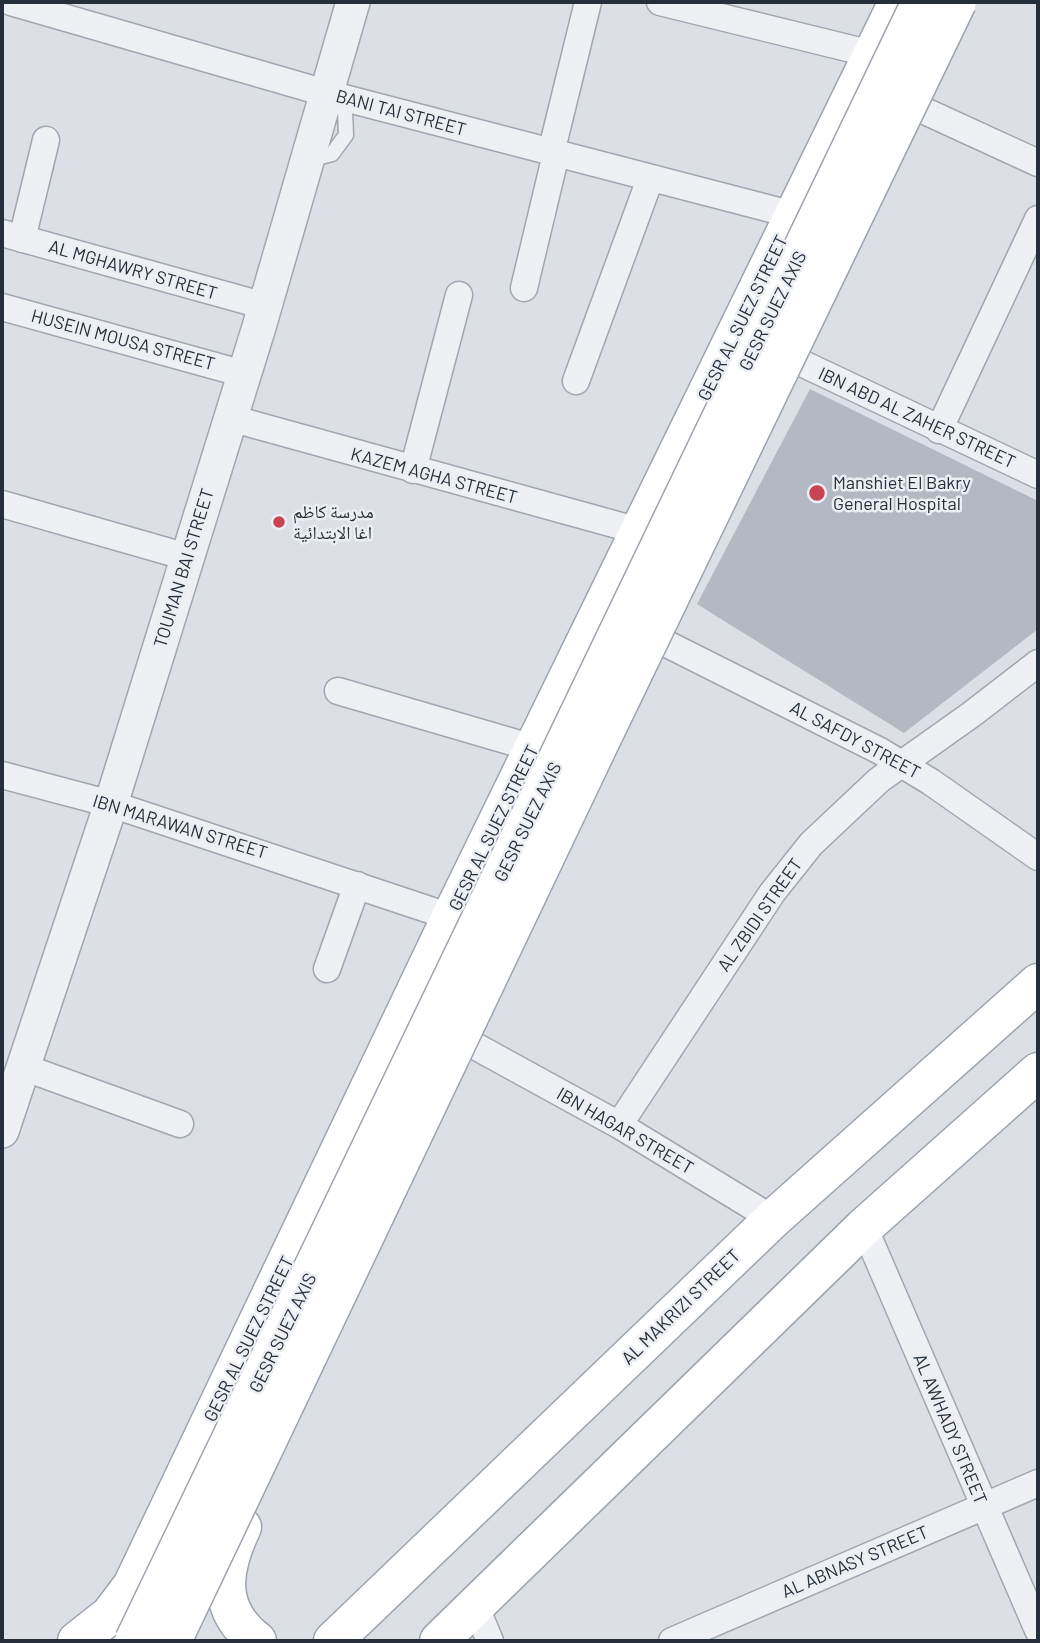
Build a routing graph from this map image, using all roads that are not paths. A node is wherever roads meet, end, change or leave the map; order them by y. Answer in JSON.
{"nodes":[{"id":1,"x":11,"y":2,"type":"edge"},
{"id":2,"x":353,"y":2,"type":"edge"},
{"id":3,"x":588,"y":2,"type":"edge"},
{"id":4,"x":660,"y":2,"type":"edge"},
{"id":5,"x":898,"y":2,"type":"edge"},
{"id":6,"x":921,"y":2,"type":"edge"},
{"id":7,"x":957,"y":2,"type":"edge"},
{"id":8,"x":969,"y":2,"type":"edge"},
{"id":9,"x":872,"y":54,"type":"junction"},
{"id":10,"x":329,"y":94,"type":"junction"},
{"id":11,"x":916,"y":107,"type":"junction"},
{"id":12,"x":46,"y":140,"type":"dead end"},
{"id":13,"x":554,"y":154,"type":"junction"},
{"id":14,"x":1038,"y":163,"type":"edge"},
{"id":15,"x":650,"y":178,"type":"junction"},
{"id":16,"x":794,"y":215,"type":"junction"},
{"id":17,"x":1038,"y":219,"type":"edge"},
{"id":18,"x":12,"y":236,"type":"edge"},
{"id":19,"x":777,"y":249,"type":"junction"},
{"id":20,"x":836,"y":274,"type":"junction"},
{"id":21,"x":524,"y":288,"type":"dead end"},
{"id":22,"x":459,"y":295,"type":"dead end"},
{"id":23,"x":265,"y":306,"type":"junction"},
{"id":24,"x":2,"y":307,"type":"edge"},
{"id":25,"x":795,"y":360,"type":"junction"},
{"id":26,"x":244,"y":374,"type":"junction"},
{"id":27,"x":576,"y":381,"type":"dead end"},
{"id":28,"x":230,"y":418,"type":"junction"},
{"id":29,"x":939,"y":430,"type":"junction"},
{"id":30,"x":413,"y":470,"type":"junction"},
{"id":31,"x":1038,"y":475,"type":"edge"},
{"id":32,"x":2,"y":504,"type":"edge"},
{"id":33,"x":639,"y":531,"type":"junction"},
{"id":34,"x":187,"y":557,"type":"junction"},
{"id":35,"x":661,"y":641,"type":"junction"},
{"id":36,"x":1038,"y":663,"type":"edge"},
{"id":37,"x":338,"y":691,"type":"dead end"},
{"id":38,"x":533,"y":748,"type":"junction"},
{"id":39,"x":902,"y":764,"type":"junction"},
{"id":40,"x":2,"y":775,"type":"edge"},
{"id":41,"x":111,"y":804,"type":"junction"},
{"id":42,"x":1038,"y":857,"type":"edge"},
{"id":43,"x":356,"y":885,"type":"junction"},
{"id":44,"x":451,"y":917,"type":"junction"},
{"id":45,"x":327,"y":969,"type":"dead end"},
{"id":46,"x":1038,"y":983,"type":"edge"},
{"id":47,"x":475,"y":1046,"type":"junction"},
{"id":48,"x":23,"y":1067,"type":"junction"},
{"id":49,"x":1038,"y":1072,"type":"edge"},
{"id":50,"x":180,"y":1124,"type":"dead end"},
{"id":51,"x":619,"y":1125,"type":"junction"},
{"id":52,"x":2,"y":1131,"type":"edge"},
{"id":53,"x":773,"y":1219,"type":"junction"},
{"id":54,"x":864,"y":1227,"type":"junction"},
{"id":55,"x":1038,"y":1483,"type":"edge"},
{"id":56,"x":984,"y":1507,"type":"junction"},
{"id":57,"x":139,"y":1569,"type":"junction"},
{"id":58,"x":225,"y":1572,"type":"junction"},
{"id":59,"x":475,"y":1605,"type":"junction"},
{"id":60,"x":1038,"y":1630,"type":"edge"},
{"id":61,"x":77,"y":1641,"type":"edge"},
{"id":62,"x":134,"y":1641,"type":"edge"},
{"id":63,"x":172,"y":1641,"type":"edge"},
{"id":64,"x":257,"y":1641,"type":"edge"},
{"id":65,"x":333,"y":1641,"type":"edge"},
{"id":66,"x":439,"y":1641,"type":"edge"},
{"id":67,"x":489,"y":1641,"type":"edge"},
{"id":68,"x":673,"y":1641,"type":"edge"}],
"edges":[{"from":1,"to":10,"type":"street","name":"BANI TAI STREET"},
{"from":2,"to":10,"type":"street","name":"TOUMAN BAI STREET"},
{"from":3,"to":13,"type":"street"},
{"from":4,"to":9,"type":"street"},
{"from":5,"to":9,"type":"main road","name":"GESR AL SUEZ STREET"},
{"from":6,"to":62,"type":"main road","name":"GESR SUEZ AXIS","bridge":true},
{"from":7,"to":63,"type":"main road","name":"GESR SUEZ AXIS","bridge":true},
{"from":8,"to":11,"type":"main road"},
{"from":9,"to":16,"type":"main road","name":"GESR AL SUEZ STREET"},
{"from":10,"to":13,"type":"street","name":"BANI TAI STREET"},
{"from":10,"to":23,"type":"street","name":"TOUMAN BAI STREET"},
{"from":11,"to":14,"type":"street"},
{"from":11,"to":20,"type":"main road"},
{"from":12,"to":18,"type":"street"},
{"from":13,"to":15,"type":"street","name":"BANI TAI STREET"},
{"from":13,"to":21,"type":"street"},
{"from":15,"to":16,"type":"street","name":"BANI TAI STREET"},
{"from":15,"to":27,"type":"street"},
{"from":16,"to":19,"type":"main road","name":"GESR AL SUEZ STREET"},
{"from":17,"to":29,"type":"street"},
{"from":18,"to":23,"type":"street","name":"AL MGHAWRY STREET"},
{"from":19,"to":20,"type":"main road"},
{"from":19,"to":33,"type":"main road","name":"GESR AL SUEZ STREET"},
{"from":20,"to":25,"type":"main road"},
{"from":22,"to":30,"type":"street"},
{"from":23,"to":26,"type":"street","name":"TOUMAN BAI STREET"},
{"from":24,"to":26,"type":"street","name":"HUSEIN MOUSA STREET"},
{"from":25,"to":29,"type":"street","name":"IBN ABD AL ZAHER STREET"},
{"from":25,"to":35,"type":"main road"},
{"from":26,"to":28,"type":"street","name":"TOUMAN BAI STREET"},
{"from":28,"to":30,"type":"street","name":"KAZEM AGHA STREET"},
{"from":28,"to":34,"type":"street","name":"TOUMAN BAI STREET"},
{"from":29,"to":31,"type":"street","name":"IBN ABD AL ZAHER STREET"},
{"from":30,"to":33,"type":"street","name":"KAZEM AGHA STREET"},
{"from":32,"to":34,"type":"street"},
{"from":33,"to":38,"type":"main road","name":"GESR AL SUEZ STREET"},
{"from":34,"to":41,"type":"street","name":"TOUMAN BAI STREET"},
{"from":35,"to":39,"type":"street","name":"AL SAFDY STREET"},
{"from":35,"to":47,"type":"main road"},
{"from":36,"to":39,"type":"street","name":"AL ZBIDI STREET"},
{"from":37,"to":38,"type":"street"},
{"from":38,"to":44,"type":"main road","name":"GESR AL SUEZ STREET"},
{"from":39,"to":42,"type":"street","name":"AL SAFDY STREET"},
{"from":39,"to":51,"type":"street","name":"AL ZBIDI STREET"},
{"from":40,"to":41,"type":"street","name":"IBN MARAWAN STREET"},
{"from":41,"to":43,"type":"street","name":"IBN MARAWAN STREET"},
{"from":41,"to":48,"type":"street","name":"TOUMAN BAI STREET"},
{"from":43,"to":44,"type":"street","name":"IBN MARAWAN STREET"},
{"from":43,"to":45,"type":"street"},
{"from":44,"to":57,"type":"main road","name":"GESR AL SUEZ STREET"},
{"from":46,"to":53,"type":"main road","name":"AL MAKRIZI STREET"},
{"from":47,"to":51,"type":"street","name":"IBN HAGAR STREET"},
{"from":47,"to":58,"type":"main road"},
{"from":48,"to":50,"type":"street"},
{"from":48,"to":52,"type":"street","name":"TOUMAN BAI STREET"},
{"from":49,"to":54,"type":"main road"},
{"from":51,"to":53,"type":"street","name":"IBN HAGAR STREET"},
{"from":53,"to":65,"type":"main road","name":"AL MAKRIZI STREET"},
{"from":54,"to":56,"type":"street","name":"AL AWHADY STREET"},
{"from":54,"to":59,"type":"main road"},
{"from":55,"to":56,"type":"street","name":"AL ABNASY STREET"},
{"from":56,"to":60,"type":"street","name":"AL AWHADY STREET"},
{"from":56,"to":68,"type":"street","name":"AL ABNASY STREET"},
{"from":57,"to":58,"type":"main road"},
{"from":57,"to":61,"type":"main road","name":"GESR AL SUEZ STREET"},
{"from":58,"to":64,"type":"main road"},
{"from":59,"to":66,"type":"main road"},
{"from":59,"to":67,"type":"street"}]}
